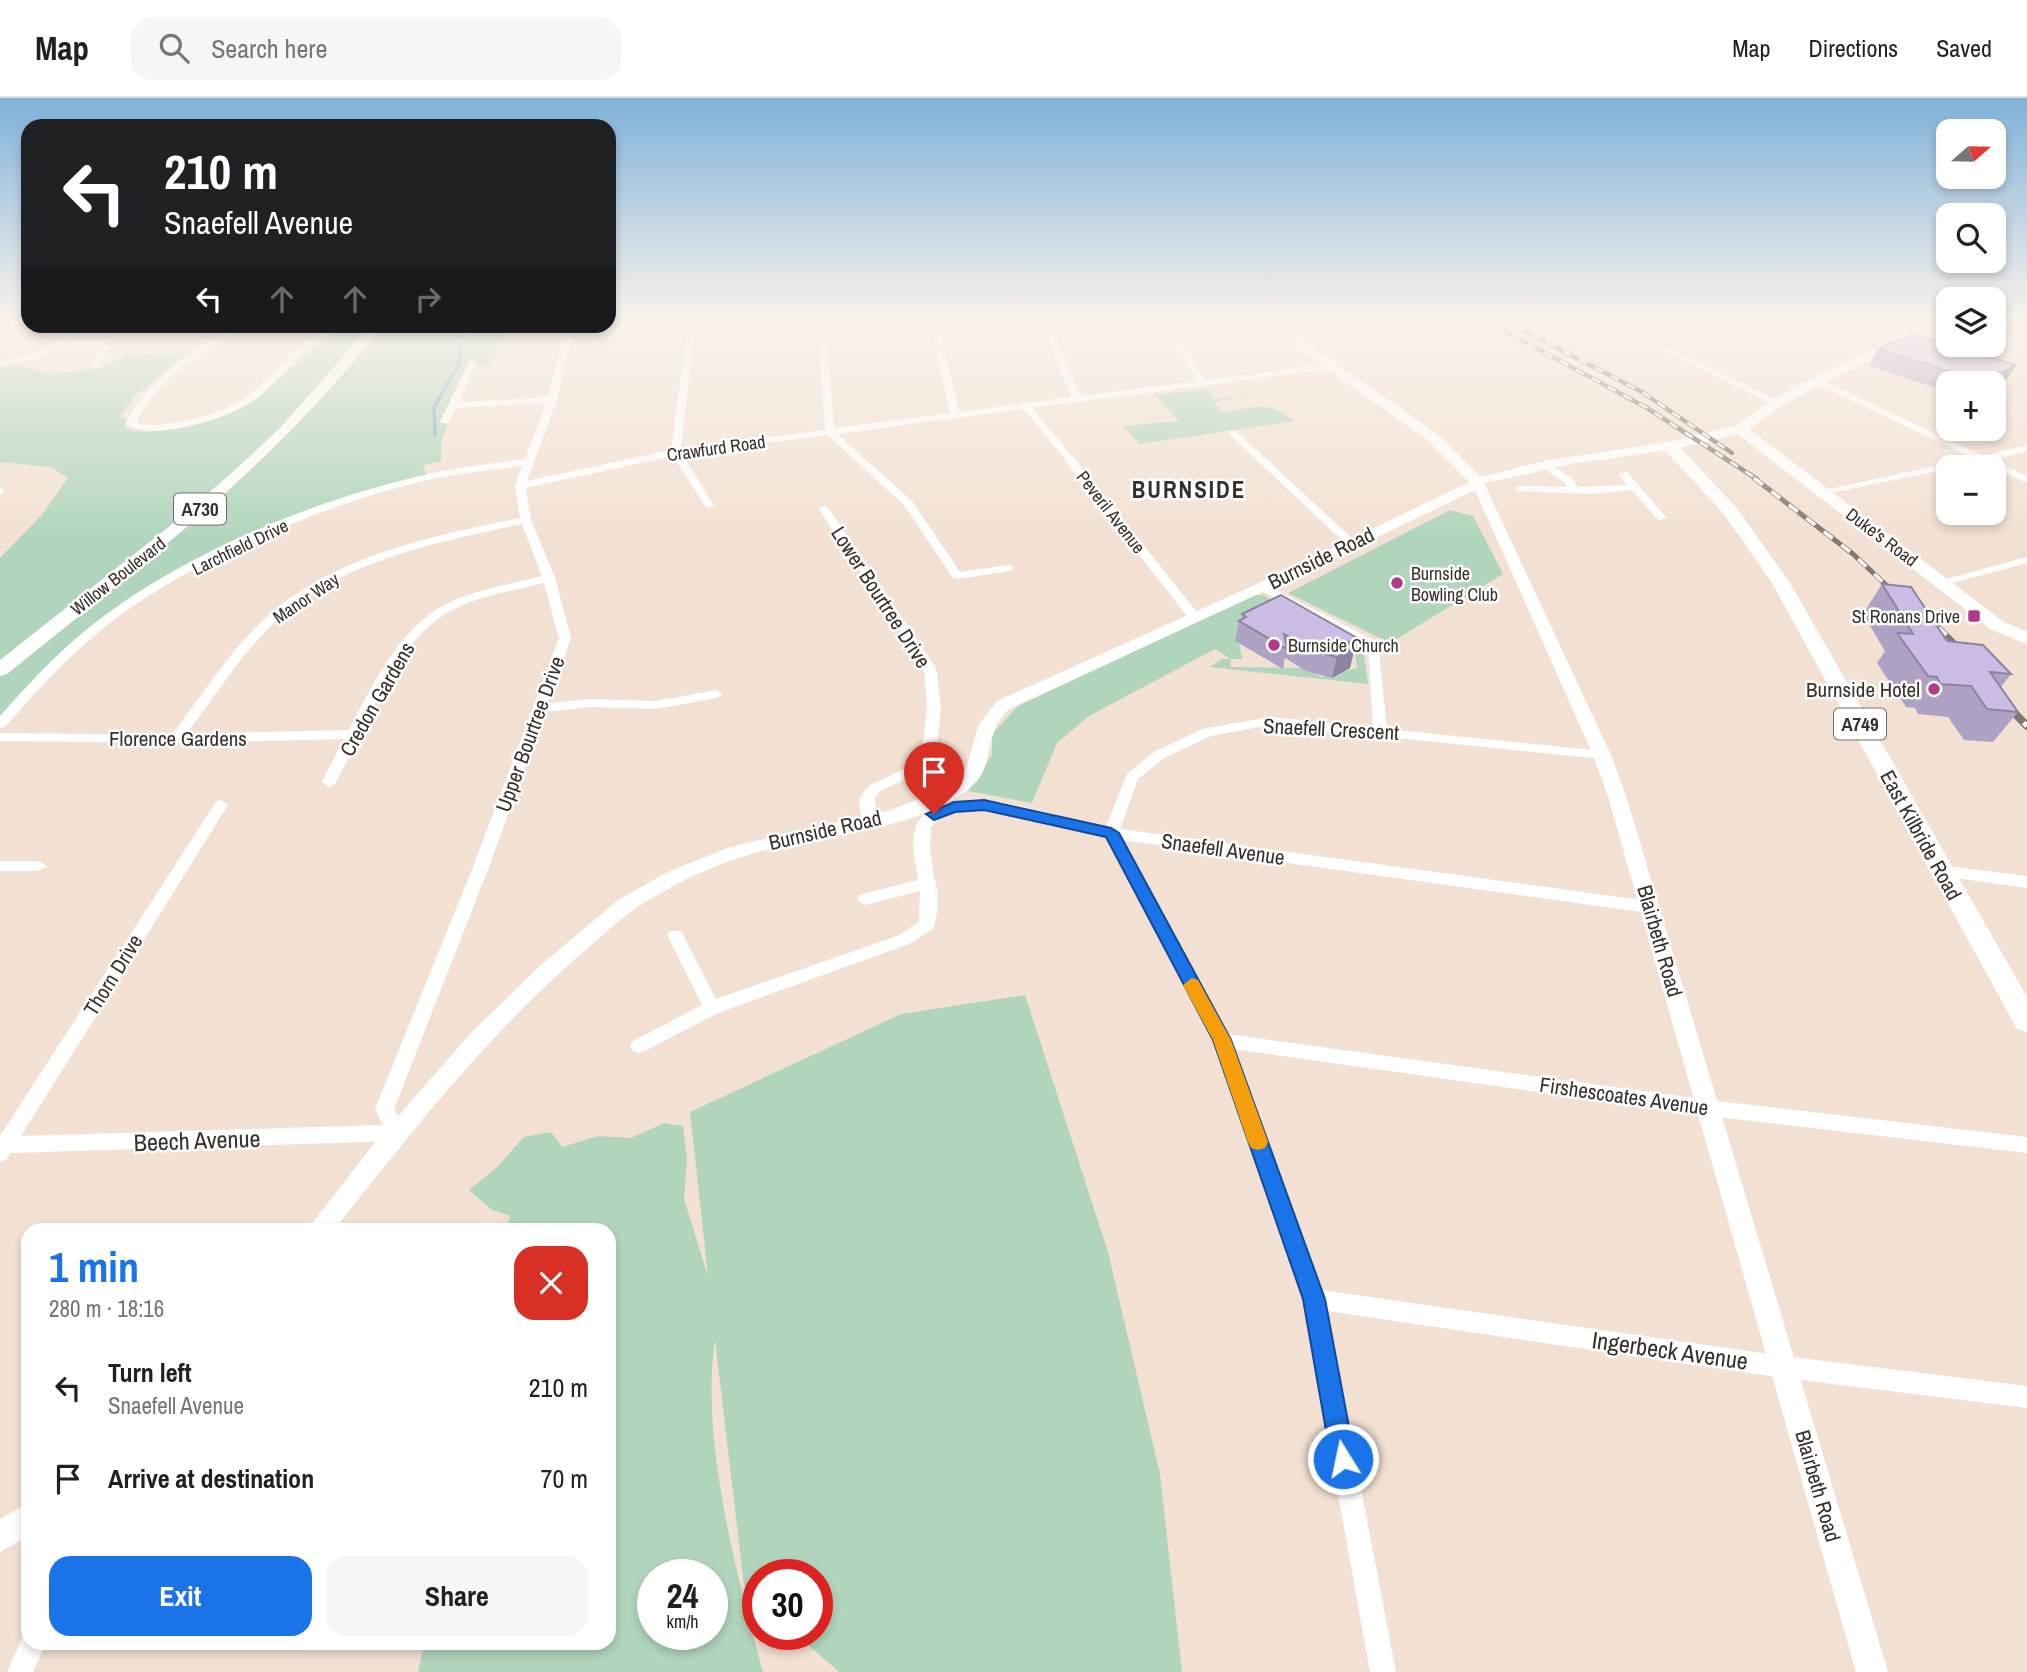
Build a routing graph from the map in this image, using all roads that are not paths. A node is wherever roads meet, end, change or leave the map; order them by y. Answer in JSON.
{"nodes":[{"id":1,"x":154,"y":391,"type":"edge"},
{"id":2,"x":257,"y":391,"type":"edge"},
{"id":3,"x":318,"y":391,"type":"edge"},
{"id":4,"x":459,"y":391,"type":"edge"},
{"id":5,"x":554,"y":391,"type":"edge"},
{"id":6,"x":683,"y":391,"type":"edge"},
{"id":7,"x":827,"y":391,"type":"edge"},
{"id":8,"x":949,"y":391,"type":"edge"},
{"id":9,"x":1074,"y":391,"type":"edge"},
{"id":10,"x":1141,"y":391,"type":"edge"},
{"id":11,"x":1367,"y":391,"type":"edge"},
{"id":12,"x":1753,"y":391,"type":"edge"},
{"id":13,"x":1798,"y":391,"type":"edge"},
{"id":14,"x":1839,"y":391,"type":"edge"},
{"id":15,"x":552,"y":400,"type":"junction"},
{"id":16,"x":1077,"y":400,"type":"junction"},
{"id":17,"x":1777,"y":403,"type":"junction"},
{"id":18,"x":453,"y":405,"type":"junction"},
{"id":19,"x":1027,"y":407,"type":"junction"},
{"id":20,"x":955,"y":416,"type":"junction"},
{"id":21,"x":445,"y":422,"type":"dead end"},
{"id":22,"x":1740,"y":429,"type":"junction"},
{"id":23,"x":830,"y":433,"type":"junction"},
{"id":24,"x":1233,"y":433,"type":"dead end"},
{"id":25,"x":1058,"y":445,"type":"joint"},
{"id":26,"x":1669,"y":446,"type":"junction"},
{"id":27,"x":2027,"y":448,"type":"edge"},
{"id":28,"x":676,"y":452,"type":"junction"},
{"id":29,"x":1973,"y":455,"type":"edge"},
{"id":30,"x":2002,"y":455,"type":"edge"},
{"id":31,"x":1068,"y":457,"type":"joint"},
{"id":32,"x":528,"y":462,"type":"junction"},
{"id":33,"x":1545,"y":465,"type":"junction"},
{"id":34,"x":1936,"y":470,"type":"edge"},
{"id":35,"x":2006,"y":470,"type":"edge"},
{"id":36,"x":1623,"y":474,"type":"dead end"},
{"id":37,"x":2027,"y":480,"type":"edge"},
{"id":38,"x":1478,"y":483,"type":"junction"},
{"id":39,"x":520,"y":486,"type":"junction"},
{"id":40,"x":1634,"y":487,"type":"junction"},
{"id":41,"x":1520,"y":489,"type":"dead end"},
{"id":42,"x":1574,"y":490,"type":"junction"},
{"id":43,"x":1825,"y":493,"type":"junction"},
{"id":44,"x":709,"y":505,"type":"dead end"},
{"id":45,"x":824,"y":509,"type":"dead end"},
{"id":46,"x":1662,"y":518,"type":"dead end"},
{"id":47,"x":526,"y":520,"type":"junction"},
{"id":48,"x":1350,"y":543,"type":"junction"},
{"id":49,"x":2027,"y":560,"type":"edge"},
{"id":50,"x":1009,"y":568,"type":"dead end"},
{"id":51,"x":549,"y":578,"type":"junction"},
{"id":52,"x":1941,"y":582,"type":"junction"},
{"id":53,"x":1262,"y":587,"type":"junction"},
{"id":54,"x":1195,"y":618,"type":"junction"},
{"id":55,"x":1998,"y":626,"type":"junction"},
{"id":56,"x":2027,"y":639,"type":"edge"},
{"id":57,"x":2027,"y":649,"type":"edge"},
{"id":58,"x":0,"y":670,"type":"edge"},
{"id":59,"x":716,"y":694,"type":"dead end"},
{"id":60,"x":539,"y":708,"type":"junction"},
{"id":61,"x":0,"y":724,"type":"edge"},
{"id":62,"x":1380,"y":730,"type":"junction"},
{"id":63,"x":355,"y":734,"type":"junction"},
{"id":64,"x":0,"y":737,"type":"edge"},
{"id":65,"x":175,"y":739,"type":"junction"},
{"id":66,"x":1602,"y":755,"type":"junction"},
{"id":67,"x":329,"y":782,"type":"dead end"},
{"id":68,"x":221,"y":805,"type":"dead end"},
{"id":69,"x":869,"y":820,"type":"junction"},
{"id":70,"x":1111,"y":833,"type":"junction"},
{"id":71,"x":0,"y":866,"type":"edge"},
{"id":72,"x":39,"y":866,"type":"dead end"},
{"id":73,"x":1940,"y":871,"type":"junction"},
{"id":74,"x":2027,"y":882,"type":"edge"},
{"id":75,"x":929,"y":883,"type":"junction"},
{"id":76,"x":865,"y":899,"type":"dead end"},
{"id":77,"x":1649,"y":907,"type":"junction"},
{"id":78,"x":675,"y":935,"type":"dead end"},
{"id":79,"x":712,"y":1008,"type":"junction"},
{"id":80,"x":2027,"y":1021,"type":"edge"},
{"id":81,"x":1222,"y":1040,"type":"junction"},
{"id":82,"x":639,"y":1046,"type":"dead end"},
{"id":83,"x":1709,"y":1108,"type":"junction"},
{"id":84,"x":397,"y":1133,"type":"junction"},
{"id":85,"x":2027,"y":1144,"type":"edge"},
{"id":86,"x":3,"y":1149,"type":"edge"},
{"id":87,"x":325,"y":1223,"type":"edge"},
{"id":88,"x":1314,"y":1299,"type":"junction"},
{"id":89,"x":1784,"y":1367,"type":"junction"},
{"id":90,"x":2027,"y":1397,"type":"edge"},
{"id":91,"x":21,"y":1523,"type":"edge"},
{"id":92,"x":0,"y":1537,"type":"edge"},
{"id":93,"x":30,"y":1650,"type":"edge"},
{"id":94,"x":20,"y":1672,"type":"edge"},
{"id":95,"x":1383,"y":1672,"type":"edge"},
{"id":96,"x":1871,"y":1672,"type":"edge"}],
"edges":[{"from":1,"to":2,"type":"street"},
{"from":3,"to":58,"type":"main road","name":"Willow Boulevard","number":"A730"},
{"from":4,"to":18,"type":"street"},
{"from":5,"to":15,"type":"street","name":"Upper Bourtree Drive"},
{"from":6,"to":28,"type":"street"},
{"from":7,"to":23,"type":"street"},
{"from":8,"to":20,"type":"street"},
{"from":9,"to":16,"type":"street"},
{"from":10,"to":16,"type":"street","name":"Crawfurd Road"},
{"from":11,"to":38,"type":"main road","name":"Blairbeth Road"},
{"from":12,"to":17,"type":"street"},
{"from":13,"to":17,"type":"main road"},
{"from":14,"to":29,"type":"street"},
{"from":15,"to":18,"type":"street"},
{"from":15,"to":32,"type":"street","name":"Upper Bourtree Drive"},
{"from":16,"to":19,"type":"street","name":"Crawfurd Road"},
{"from":17,"to":22,"type":"main road"},
{"from":18,"to":21,"type":"street"},
{"from":19,"to":20,"type":"street","name":"Crawfurd Road"},
{"from":19,"to":25,"type":"street","name":"Peveril Avenue"},
{"from":20,"to":23,"type":"street","name":"Crawfurd Road"},
{"from":22,"to":26,"type":"main road"},
{"from":22,"to":43,"type":"main road","name":"Duke's Road"},
{"from":23,"to":28,"type":"street","name":"Crawfurd Road"},
{"from":23,"to":50,"type":"street"},
{"from":24,"to":48,"type":"street"},
{"from":25,"to":31,"type":"street","name":"Peveril Avenue"},
{"from":26,"to":33,"type":"main road","name":"Burnside Road"},
{"from":26,"to":73,"type":"main road","name":"East Kilbride Road","number":"A749"},
{"from":27,"to":30,"type":"street"},
{"from":28,"to":39,"type":"street","name":"Crawfurd Road"},
{"from":28,"to":44,"type":"street"},
{"from":31,"to":54,"type":"street","name":"Peveril Avenue"},
{"from":32,"to":39,"type":"street","name":"Upper Bourtree Drive"},
{"from":32,"to":61,"type":"street","name":"Larchfield Drive"},
{"from":33,"to":38,"type":"main road","name":"Burnside Road"},
{"from":33,"to":42,"type":"street"},
{"from":34,"to":43,"type":"street"},
{"from":35,"to":37,"type":"street"},
{"from":36,"to":40,"type":"street"},
{"from":38,"to":48,"type":"street","name":"Burnside Road"},
{"from":38,"to":66,"type":"street","name":"Blairbeth Road"},
{"from":39,"to":47,"type":"street","name":"Upper Bourtree Drive"},
{"from":40,"to":42,"type":"street"},
{"from":40,"to":46,"type":"street"},
{"from":41,"to":42,"type":"street"},
{"from":43,"to":52,"type":"main road","name":"Duke's Road"},
{"from":45,"to":69,"type":"street","name":"Lower Bourtree Drive"},
{"from":47,"to":51,"type":"street","name":"Upper Bourtree Drive"},
{"from":47,"to":65,"type":"street","name":"Manor Way"},
{"from":48,"to":53,"type":"street","name":"Burnside Road"},
{"from":49,"to":52,"type":"street"},
{"from":51,"to":60,"type":"street","name":"Upper Bourtree Drive"},
{"from":51,"to":63,"type":"street","name":"Credon Gardens"},
{"from":52,"to":55,"type":"main road","name":"Duke's Road"},
{"from":53,"to":54,"type":"street","name":"Burnside Road"},
{"from":53,"to":62,"type":"street"},
{"from":54,"to":69,"type":"street","name":"Burnside Road"},
{"from":55,"to":56,"type":"main road","name":"Duke's Road"},
{"from":55,"to":57,"type":"main road"},
{"from":59,"to":60,"type":"street"},
{"from":60,"to":84,"type":"street","name":"Upper Bourtree Drive"},
{"from":62,"to":66,"type":"street","name":"Snaefell Crescent"},
{"from":62,"to":70,"type":"street","name":"Snaefell Crescent"},
{"from":63,"to":65,"type":"street","name":"Florence Gardens"},
{"from":63,"to":67,"type":"street","name":"Credon Gardens"},
{"from":64,"to":65,"type":"street","name":"Florence Gardens"},
{"from":66,"to":77,"type":"street","name":"Blairbeth Road"},
{"from":68,"to":86,"type":"street","name":"Thorn Drive"},
{"from":69,"to":84,"type":"street","name":"Burnside Road"},
{"from":70,"to":75,"type":"street","name":"Snaefell Avenue"},
{"from":70,"to":77,"type":"street","name":"Snaefell Avenue"},
{"from":70,"to":81,"type":"street"},
{"from":71,"to":72,"type":"street"},
{"from":73,"to":74,"type":"street"},
{"from":73,"to":80,"type":"main road","name":"East Kilbride Road","number":"A749"},
{"from":75,"to":76,"type":"street"},
{"from":75,"to":79,"type":"street","name":"Snaefell Avenue"},
{"from":77,"to":83,"type":"street","name":"Blairbeth Road"},
{"from":78,"to":79,"type":"street"},
{"from":79,"to":82,"type":"street","name":"Snaefell Avenue"},
{"from":81,"to":83,"type":"street","name":"Firshescoates Avenue"},
{"from":81,"to":88,"type":"street"},
{"from":83,"to":85,"type":"street","name":"Firshescoates Avenue"},
{"from":83,"to":89,"type":"street","name":"Blairbeth Road"},
{"from":84,"to":86,"type":"street","name":"Beech Avenue"},
{"from":84,"to":87,"type":"street","name":"Burnside Road"},
{"from":88,"to":89,"type":"street","name":"Ingerbeck Avenue"},
{"from":88,"to":95,"type":"street"},
{"from":89,"to":90,"type":"street","name":"Ingerbeck Avenue"},
{"from":89,"to":96,"type":"street","name":"Blairbeth Road"},
{"from":91,"to":92,"type":"street"},
{"from":93,"to":94,"type":"street"}]}
